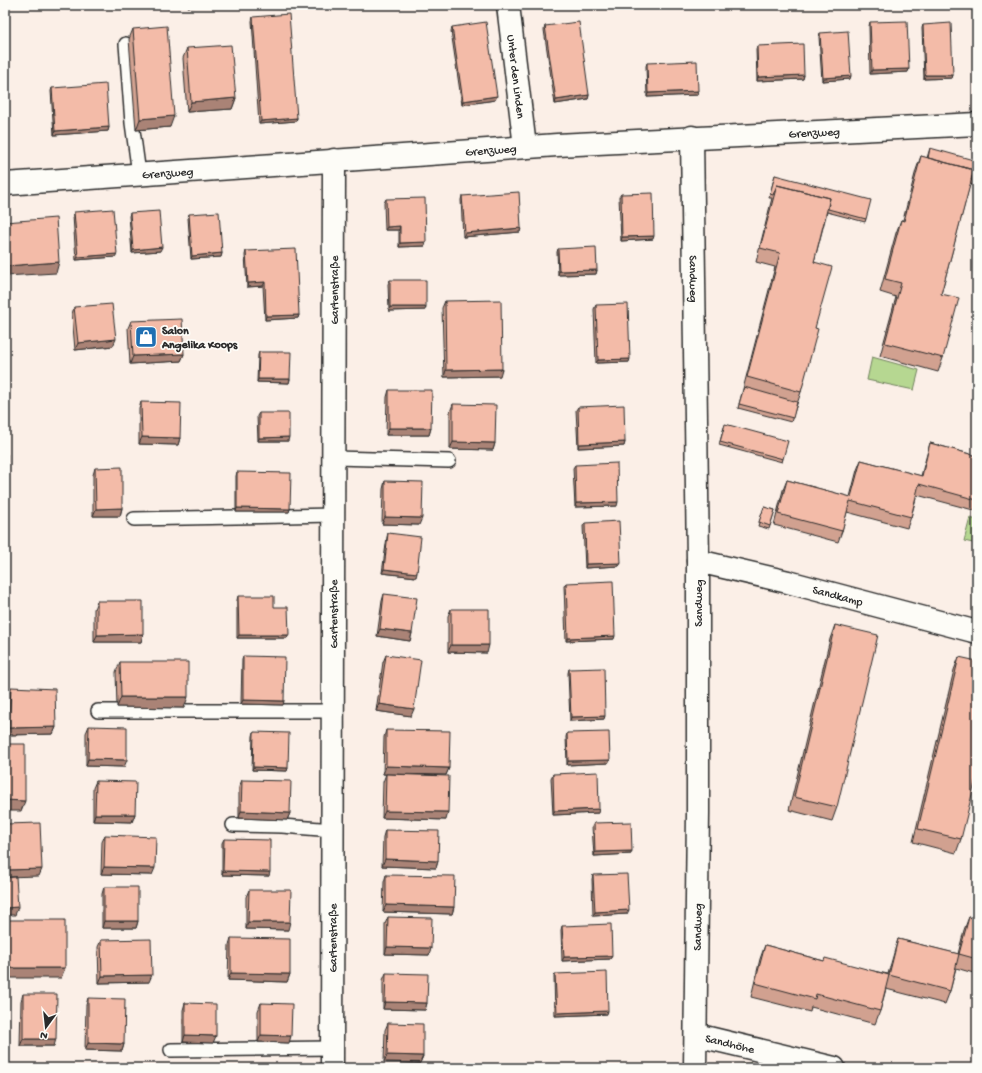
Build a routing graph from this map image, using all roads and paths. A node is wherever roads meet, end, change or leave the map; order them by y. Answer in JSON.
{"nodes":[{"id":1,"x":508,"y":5,"type":"edge"},
{"id":2,"x":126,"y":44,"type":"dead end"},
{"id":3,"x":977,"y":124,"type":"edge"},
{"id":4,"x":692,"y":137,"type":"junction"},
{"id":5,"x":525,"y":147,"type":"junction"},
{"id":6,"x":334,"y":160,"type":"junction"},
{"id":7,"x":139,"y":174,"type":"junction"},
{"id":8,"x":5,"y":184,"type":"edge"},
{"id":9,"x":334,"y":458,"type":"junction"},
{"id":10,"x":449,"y":461,"type":"dead end"},
{"id":11,"x":334,"y":515,"type":"junction"},
{"id":12,"x":134,"y":519,"type":"dead end"},
{"id":13,"x":698,"y":561,"type":"junction"},
{"id":14,"x":977,"y":632,"type":"edge"},
{"id":15,"x":98,"y":711,"type":"dead end"},
{"id":16,"x":333,"y":711,"type":"junction"},
{"id":17,"x":233,"y":825,"type":"dead end"},
{"id":18,"x":333,"y":830,"type":"junction"},
{"id":19,"x":696,"y":1035,"type":"junction"},
{"id":20,"x":171,"y":1050,"type":"dead end"},
{"id":21,"x":332,"y":1058,"type":"edge"},
{"id":22,"x":695,"y":1068,"type":"edge"},
{"id":23,"x":834,"y":1068,"type":"edge"}],
"edges":[{"from":1,"to":5,"type":"street","name":"Unter den Linden"},
{"from":2,"to":7,"type":"lane"},
{"from":3,"to":4,"type":"street","name":"Grenzweg"},
{"from":4,"to":5,"type":"street","name":"Grenzweg"},
{"from":4,"to":13,"type":"street","name":"Sandweg"},
{"from":5,"to":6,"type":"street","name":"Grenzweg"},
{"from":6,"to":7,"type":"street","name":"Grenzweg"},
{"from":6,"to":9,"type":"street","name":"Gartenstraße"},
{"from":7,"to":8,"type":"street","name":"Grenzweg"},
{"from":9,"to":10,"type":"lane"},
{"from":9,"to":11,"type":"street","name":"Gartenstraße"},
{"from":11,"to":12,"type":"lane"},
{"from":11,"to":16,"type":"street","name":"Gartenstraße"},
{"from":13,"to":14,"type":"street","name":"Sandkamp"},
{"from":13,"to":19,"type":"street","name":"Sandweg"},
{"from":15,"to":16,"type":"lane"},
{"from":16,"to":18,"type":"street","name":"Gartenstraße"},
{"from":17,"to":18,"type":"lane"},
{"from":18,"to":21,"type":"street","name":"Gartenstraße"},
{"from":19,"to":22,"type":"street","name":"Sandweg"},
{"from":19,"to":23,"type":"street","name":"Sandhöhe"},
{"from":20,"to":21,"type":"lane"}]}
